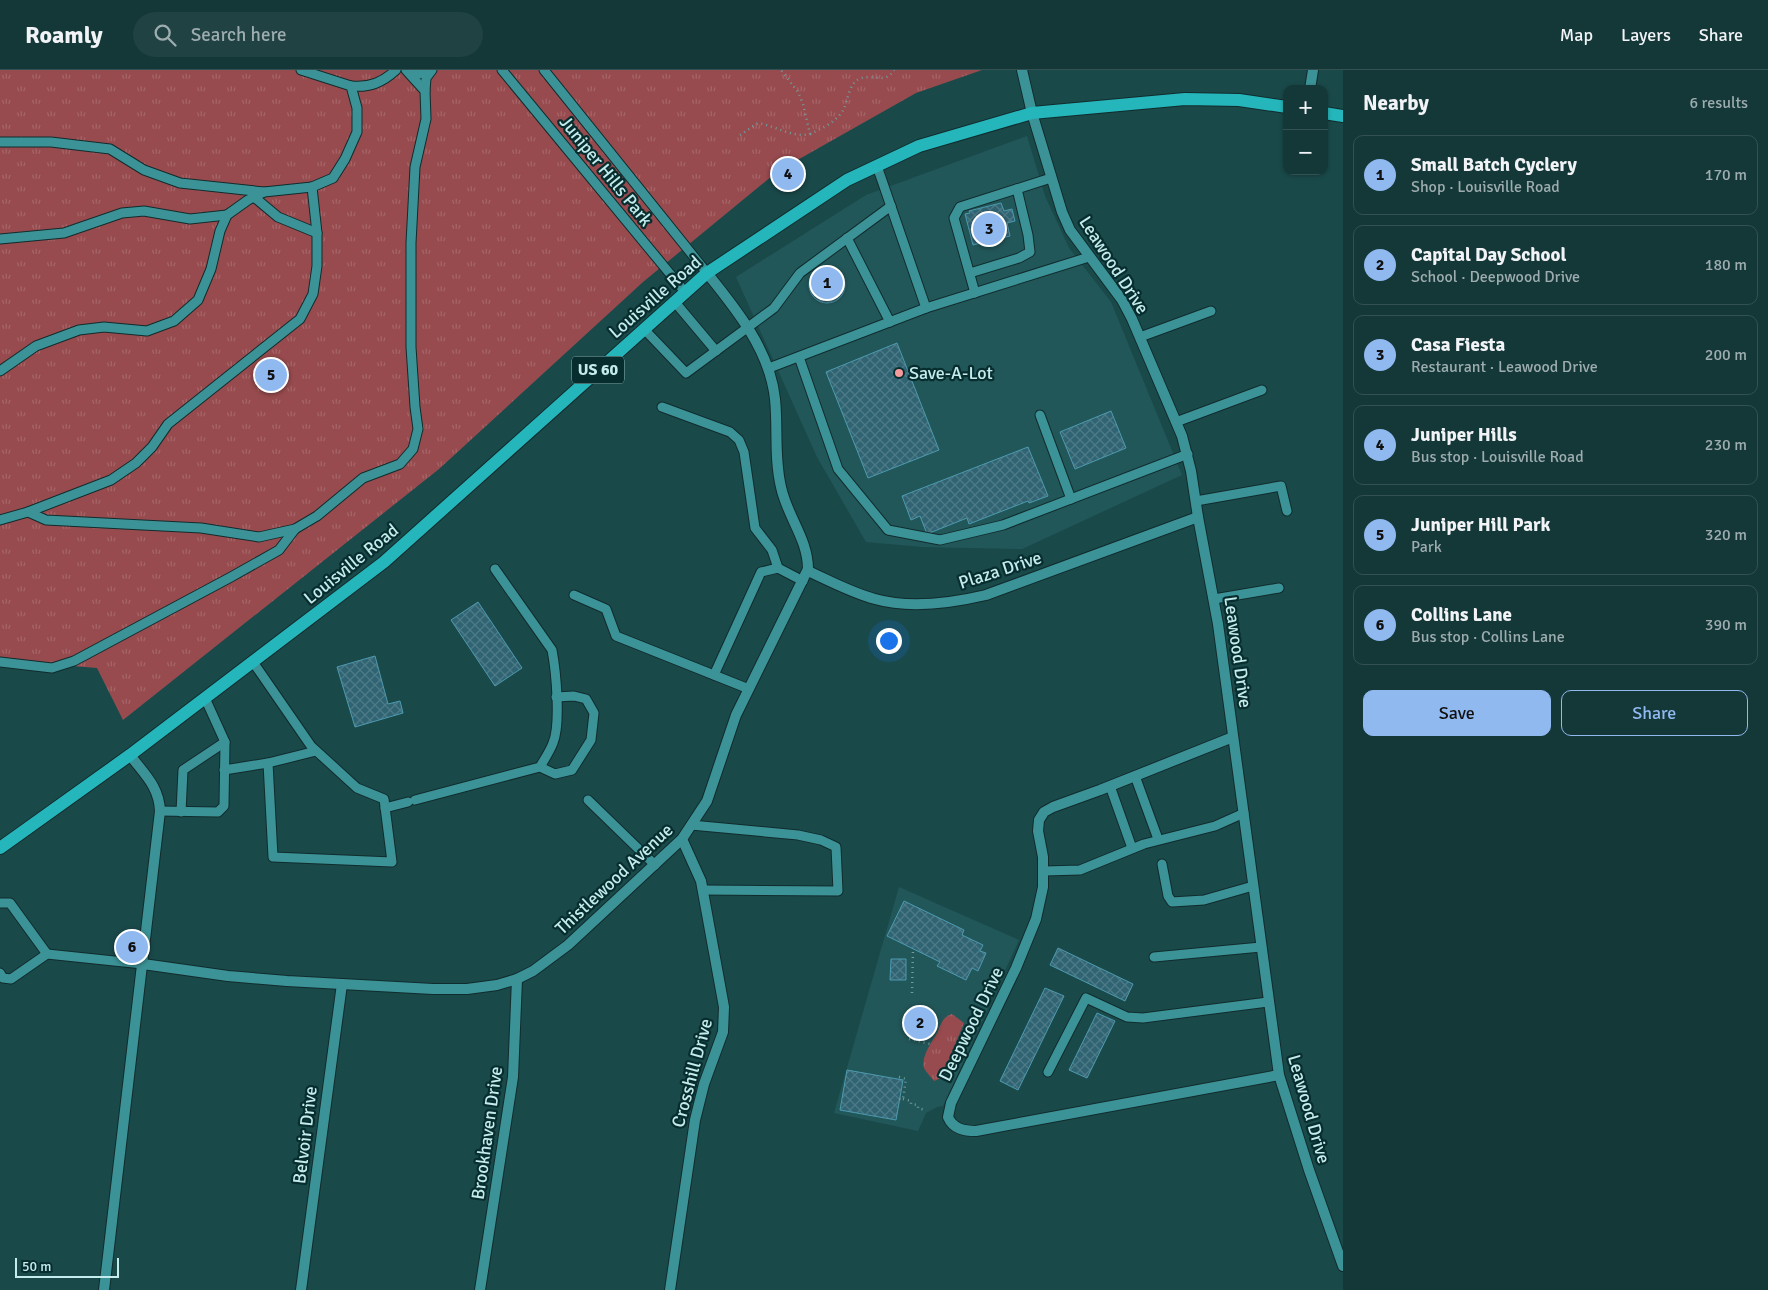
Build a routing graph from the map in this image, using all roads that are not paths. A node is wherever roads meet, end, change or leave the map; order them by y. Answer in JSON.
{"nodes":[{"id":1,"x":301,"y":70,"type":"edge"},
{"id":2,"x":396,"y":70,"type":"edge"},
{"id":3,"x":406,"y":70,"type":"edge"},
{"id":4,"x":412,"y":70,"type":"edge"},
{"id":5,"x":426,"y":70,"type":"edge"},
{"id":6,"x":432,"y":70,"type":"edge"},
{"id":7,"x":502,"y":70,"type":"edge"},
{"id":8,"x":544,"y":70,"type":"edge"},
{"id":9,"x":1022,"y":70,"type":"edge"},
{"id":10,"x":1313,"y":70,"type":"edge"},
{"id":11,"x":1311,"y":85,"type":"edge"},
{"id":12,"x":352,"y":86,"type":"junction"},
{"id":13,"x":425,"y":91,"type":"junction"},
{"id":14,"x":1283,"y":106,"type":"edge"},
{"id":15,"x":1032,"y":113,"type":"junction"},
{"id":16,"x":1328,"y":114,"type":"edge"},
{"id":17,"x":1343,"y":116,"type":"edge"},
{"id":18,"x":0,"y":142,"type":"edge"},
{"id":19,"x":878,"y":166,"type":"junction"},
{"id":20,"x":1051,"y":178,"type":"junction"},
{"id":21,"x":312,"y":187,"type":"junction"},
{"id":22,"x":1016,"y":189,"type":"junction"},
{"id":23,"x":264,"y":192,"type":"junction"},
{"id":24,"x":254,"y":197,"type":"junction"},
{"id":25,"x":891,"y":206,"type":"junction"},
{"id":26,"x":227,"y":215,"type":"junction"},
{"id":27,"x":317,"y":233,"type":"junction"},
{"id":28,"x":847,"y":238,"type":"junction"},
{"id":29,"x":0,"y":239,"type":"edge"},
{"id":30,"x":1089,"y":257,"type":"junction"},
{"id":31,"x":708,"y":273,"type":"junction"},
{"id":32,"x":970,"y":273,"type":"junction"},
{"id":33,"x":685,"y":292,"type":"junction"},
{"id":34,"x":975,"y":293,"type":"junction"},
{"id":35,"x":674,"y":301,"type":"junction"},
{"id":36,"x":926,"y":308,"type":"junction"},
{"id":37,"x":1211,"y":311,"type":"dead end"},
{"id":38,"x":890,"y":322,"type":"junction"},
{"id":39,"x":747,"y":327,"type":"junction"},
{"id":40,"x":644,"y":329,"type":"junction"},
{"id":41,"x":1140,"y":337,"type":"junction"},
{"id":42,"x":716,"y":351,"type":"junction"},
{"id":43,"x":799,"y":357,"type":"junction"},
{"id":44,"x":769,"y":368,"type":"junction"},
{"id":45,"x":0,"y":371,"type":"edge"},
{"id":46,"x":1262,"y":390,"type":"dead end"},
{"id":47,"x":662,"y":407,"type":"dead end"},
{"id":48,"x":1040,"y":416,"type":"dead end"},
{"id":49,"x":1176,"y":422,"type":"junction"},
{"id":50,"x":1188,"y":454,"type":"junction"},
{"id":51,"x":1071,"y":499,"type":"junction"},
{"id":52,"x":1196,"y":501,"type":"junction"},
{"id":53,"x":1286,"y":511,"type":"dead end"},
{"id":54,"x":28,"y":512,"type":"junction"},
{"id":55,"x":1198,"y":516,"type":"junction"},
{"id":56,"x":0,"y":520,"type":"edge"},
{"id":57,"x":295,"y":529,"type":"junction"},
{"id":58,"x":778,"y":568,"type":"junction"},
{"id":59,"x":494,"y":569,"type":"dead end"},
{"id":60,"x":808,"y":571,"type":"junction"},
{"id":61,"x":803,"y":581,"type":"junction"},
{"id":62,"x":1279,"y":588,"type":"dead end"},
{"id":63,"x":574,"y":595,"type":"dead end"},
{"id":64,"x":1214,"y":599,"type":"junction"},
{"id":65,"x":0,"y":662,"type":"edge"},
{"id":66,"x":253,"y":662,"type":"junction"},
{"id":67,"x":714,"y":675,"type":"junction"},
{"id":68,"x":749,"y":690,"type":"junction"},
{"id":69,"x":556,"y":697,"type":"junction"},
{"id":70,"x":205,"y":698,"type":"junction"},
{"id":71,"x":1233,"y":737,"type":"junction"},
{"id":72,"x":225,"y":742,"type":"junction"},
{"id":73,"x":316,"y":751,"type":"junction"},
{"id":74,"x":130,"y":755,"type":"junction"},
{"id":75,"x":268,"y":763,"type":"junction"},
{"id":76,"x":540,"y":767,"type":"junction"},
{"id":77,"x":224,"y":770,"type":"junction"},
{"id":78,"x":1135,"y":776,"type":"junction"},
{"id":79,"x":1110,"y":786,"type":"junction"},
{"id":80,"x":588,"y":800,"type":"dead end"},
{"id":81,"x":385,"y":808,"type":"junction"},
{"id":82,"x":160,"y":811,"type":"junction"},
{"id":83,"x":181,"y":812,"type":"junction"},
{"id":84,"x":1244,"y":813,"type":"junction"},
{"id":85,"x":691,"y":825,"type":"junction"},
{"id":86,"x":682,"y":839,"type":"junction"},
{"id":87,"x":1158,"y":840,"type":"junction"},
{"id":88,"x":0,"y":848,"type":"edge"},
{"id":89,"x":1132,"y":848,"type":"junction"},
{"id":90,"x":1162,"y":864,"type":"dead end"},
{"id":91,"x":655,"y":865,"type":"junction"},
{"id":92,"x":1044,"y":871,"type":"junction"},
{"id":93,"x":1253,"y":886,"type":"junction"},
{"id":94,"x":703,"y":890,"type":"junction"},
{"id":95,"x":0,"y":902,"type":"edge"},
{"id":96,"x":1261,"y":947,"type":"junction"},
{"id":97,"x":47,"y":954,"type":"junction"},
{"id":98,"x":1154,"y":958,"type":"dead end"},
{"id":99,"x":143,"y":964,"type":"junction"},
{"id":100,"x":0,"y":974,"type":"edge"},
{"id":101,"x":517,"y":979,"type":"junction"},
{"id":102,"x":342,"y":984,"type":"junction"},
{"id":103,"x":1268,"y":1002,"type":"junction"},
{"id":104,"x":1048,"y":1072,"type":"dead end"},
{"id":105,"x":1279,"y":1075,"type":"junction"},
{"id":106,"x":1343,"y":1266,"type":"edge"},
{"id":107,"x":104,"y":1290,"type":"edge"},
{"id":108,"x":301,"y":1290,"type":"edge"},
{"id":109,"x":480,"y":1290,"type":"edge"},
{"id":110,"x":670,"y":1290,"type":"edge"}],
"edges":[{"from":1,"to":12,"type":"lane"},
{"from":2,"to":12,"type":"lane"},
{"from":3,"to":13,"type":"lane"},
{"from":4,"to":5,"type":"lane"},
{"from":6,"to":13,"type":"lane"},
{"from":7,"to":33,"type":"lane","name":"Juniper Hills Park"},
{"from":8,"to":31,"type":"lane","name":"Juniper Hills Park"},
{"from":9,"to":15,"type":"street","name":"Leawood Drive"},
{"from":10,"to":11,"type":"street"},
{"from":12,"to":21,"type":"lane"},
{"from":13,"to":57,"type":"lane"},
{"from":14,"to":15,"type":"main road","name":"Louisville Road","number":"US 60"},
{"from":15,"to":19,"type":"main road","name":"Louisville Road","number":"US 60"},
{"from":15,"to":20,"type":"street","name":"Leawood Drive"},
{"from":16,"to":17,"type":"main road"},
{"from":18,"to":23,"type":"lane"},
{"from":19,"to":25,"type":"lane"},
{"from":19,"to":31,"type":"main road","name":"Louisville Road","number":"US 60"},
{"from":20,"to":22,"type":"lane"},
{"from":20,"to":30,"type":"street","name":"Leawood Drive"},
{"from":21,"to":23,"type":"lane"},
{"from":21,"to":27,"type":"lane"},
{"from":22,"to":32,"type":"lane"},
{"from":22,"to":32,"type":"lane"},
{"from":23,"to":24,"type":"lane"},
{"from":24,"to":26,"type":"lane"},
{"from":24,"to":27,"type":"lane"},
{"from":25,"to":28,"type":"lane"},
{"from":25,"to":36,"type":"lane"},
{"from":26,"to":29,"type":"lane"},
{"from":26,"to":45,"type":"lane"},
{"from":27,"to":54,"type":"lane"},
{"from":28,"to":38,"type":"lane"},
{"from":28,"to":39,"type":"lane"},
{"from":30,"to":34,"type":"lane"},
{"from":30,"to":41,"type":"street","name":"Leawood Drive"},
{"from":31,"to":33,"type":"main road","name":"Louisville Road","number":"US 60"},
{"from":31,"to":39,"type":"street"},
{"from":32,"to":34,"type":"lane"},
{"from":33,"to":35,"type":"main road","name":"Louisville Road","number":"US 60"},
{"from":34,"to":36,"type":"lane"},
{"from":35,"to":40,"type":"main road","name":"Louisville Road","number":"US 60"},
{"from":35,"to":42,"type":"lane"},
{"from":36,"to":38,"type":"lane"},
{"from":37,"to":41,"type":"lane"},
{"from":38,"to":43,"type":"lane"},
{"from":39,"to":42,"type":"lane"},
{"from":39,"to":44,"type":"street"},
{"from":40,"to":42,"type":"lane"},
{"from":40,"to":66,"type":"main road","name":"Louisville Road","number":"US 60"},
{"from":41,"to":49,"type":"street","name":"Leawood Drive"},
{"from":43,"to":44,"type":"lane"},
{"from":43,"to":51,"type":"lane"},
{"from":44,"to":60,"type":"street"},
{"from":46,"to":49,"type":"lane"},
{"from":47,"to":58,"type":"lane"},
{"from":48,"to":51,"type":"lane"},
{"from":49,"to":50,"type":"street","name":"Leawood Drive"},
{"from":50,"to":51,"type":"lane"},
{"from":50,"to":52,"type":"street","name":"Leawood Drive"},
{"from":52,"to":53,"type":"lane"},
{"from":52,"to":55,"type":"street","name":"Leawood Drive"},
{"from":54,"to":56,"type":"lane"},
{"from":54,"to":57,"type":"lane"},
{"from":55,"to":60,"type":"street","name":"Plaza Drive"},
{"from":55,"to":64,"type":"street","name":"Leawood Drive"},
{"from":57,"to":65,"type":"lane"},
{"from":58,"to":61,"type":"lane"},
{"from":58,"to":67,"type":"lane"},
{"from":59,"to":69,"type":"lane"},
{"from":60,"to":61,"type":"street","name":"Thistlewood Avenue"},
{"from":61,"to":68,"type":"street","name":"Thistlewood Avenue"},
{"from":62,"to":64,"type":"lane"},
{"from":63,"to":67,"type":"lane"},
{"from":64,"to":71,"type":"street","name":"Leawood Drive"},
{"from":66,"to":70,"type":"main road","name":"Louisville Road","number":"US 60"},
{"from":66,"to":73,"type":"lane"},
{"from":67,"to":68,"type":"lane"},
{"from":68,"to":85,"type":"street","name":"Thistlewood Avenue"},
{"from":69,"to":76,"type":"lane"},
{"from":69,"to":76,"type":"lane"},
{"from":70,"to":72,"type":"lane"},
{"from":70,"to":74,"type":"main road","name":"Louisville Road","number":"US 60"},
{"from":71,"to":78,"type":"street","name":"Deepwood Drive"},
{"from":71,"to":84,"type":"street","name":"Leawood Drive"},
{"from":72,"to":77,"type":"lane"},
{"from":72,"to":83,"type":"lane"},
{"from":73,"to":75,"type":"lane"},
{"from":73,"to":81,"type":"lane"},
{"from":74,"to":82,"type":"street"},
{"from":74,"to":88,"type":"main road","name":"Louisville Road","number":"US 60"},
{"from":75,"to":77,"type":"lane"},
{"from":75,"to":81,"type":"lane"},
{"from":76,"to":81,"type":"lane"},
{"from":77,"to":83,"type":"lane"},
{"from":78,"to":79,"type":"street","name":"Deepwood Drive"},
{"from":78,"to":87,"type":"lane"},
{"from":79,"to":89,"type":"lane"},
{"from":79,"to":92,"type":"street","name":"Deepwood Drive"},
{"from":80,"to":91,"type":"lane"},
{"from":82,"to":83,"type":"lane"},
{"from":82,"to":99,"type":"street"},
{"from":84,"to":87,"type":"lane"},
{"from":84,"to":93,"type":"street","name":"Leawood Drive"},
{"from":85,"to":86,"type":"street","name":"Thistlewood Avenue"},
{"from":85,"to":94,"type":"lane"},
{"from":86,"to":91,"type":"street","name":"Thistlewood Avenue"},
{"from":86,"to":94,"type":"street","name":"Crosshill Drive"},
{"from":87,"to":89,"type":"lane"},
{"from":89,"to":92,"type":"lane"},
{"from":90,"to":93,"type":"lane"},
{"from":91,"to":101,"type":"street","name":"Thistlewood Avenue"},
{"from":92,"to":105,"type":"street","name":"Deepwood Drive"},
{"from":93,"to":96,"type":"street","name":"Leawood Drive"},
{"from":94,"to":110,"type":"street","name":"Crosshill Drive"},
{"from":95,"to":97,"type":"lane"},
{"from":96,"to":98,"type":"lane"},
{"from":96,"to":103,"type":"street","name":"Leawood Drive"},
{"from":97,"to":99,"type":"lane"},
{"from":97,"to":100,"type":"lane"},
{"from":99,"to":102,"type":"street","name":"Thistlewood Avenue"},
{"from":99,"to":107,"type":"street"},
{"from":101,"to":102,"type":"street","name":"Thistlewood Avenue"},
{"from":101,"to":109,"type":"street","name":"Brookhaven Drive"},
{"from":102,"to":108,"type":"street","name":"Belvoir Drive"},
{"from":103,"to":104,"type":"lane"},
{"from":103,"to":105,"type":"street","name":"Leawood Drive"},
{"from":105,"to":106,"type":"street","name":"Leawood Drive"}]}
